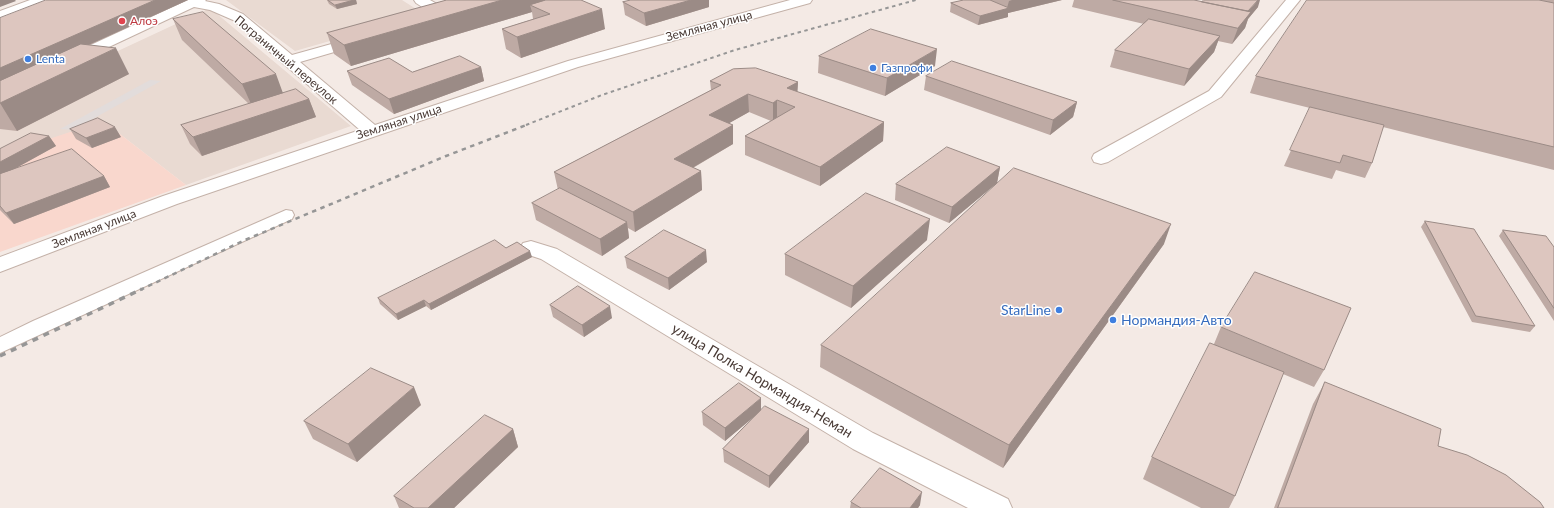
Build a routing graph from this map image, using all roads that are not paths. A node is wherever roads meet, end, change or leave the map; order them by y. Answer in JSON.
{"nodes":[{"id":1,"x":42,"y":0,"type":"edge"},
{"id":2,"x":422,"y":0,"type":"edge"},
{"id":3,"x":805,"y":0,"type":"edge"},
{"id":4,"x":1293,"y":0,"type":"edge"},
{"id":5,"x":196,"y":1,"type":"edge"},
{"id":6,"x":461,"y":11,"type":"edge"},
{"id":7,"x":446,"y":15,"type":"junction"},
{"id":8,"x":0,"y":16,"type":"edge"},
{"id":9,"x":431,"y":20,"type":"edge"},
{"id":10,"x":371,"y":37,"type":"edge"},
{"id":11,"x":288,"y":60,"type":"junction"},
{"id":12,"x":57,"y":66,"type":"edge"},
{"id":13,"x":372,"y":132,"type":"junction"},
{"id":14,"x":1101,"y":158,"type":"dead end"},
{"id":15,"x":286,"y":214,"type":"dead end"},
{"id":16,"x":531,"y":248,"type":"dead end"},
{"id":17,"x":0,"y":265,"type":"edge"},
{"id":18,"x":0,"y":346,"type":"edge"},
{"id":19,"x":997,"y":508,"type":"edge"}],
"edges":[{"from":1,"to":8,"type":"street"},
{"from":2,"to":7,"type":"street"},
{"from":3,"to":13,"type":"street","name":"Земляная улица"},
{"from":4,"to":14,"type":"street"},
{"from":5,"to":11,"type":"street","name":"Пограничный переулок"},
{"from":5,"to":12,"type":"street"},
{"from":6,"to":7,"type":"street"},
{"from":7,"to":9,"type":"street"},
{"from":10,"to":11,"type":"street"},
{"from":11,"to":13,"type":"street","name":"Пограничный переулок"},
{"from":13,"to":17,"type":"street","name":"Земляная улица"},
{"from":15,"to":18,"type":"street"},
{"from":16,"to":19,"type":"street","name":"улица Полка Нормандия-Неман"}]}
